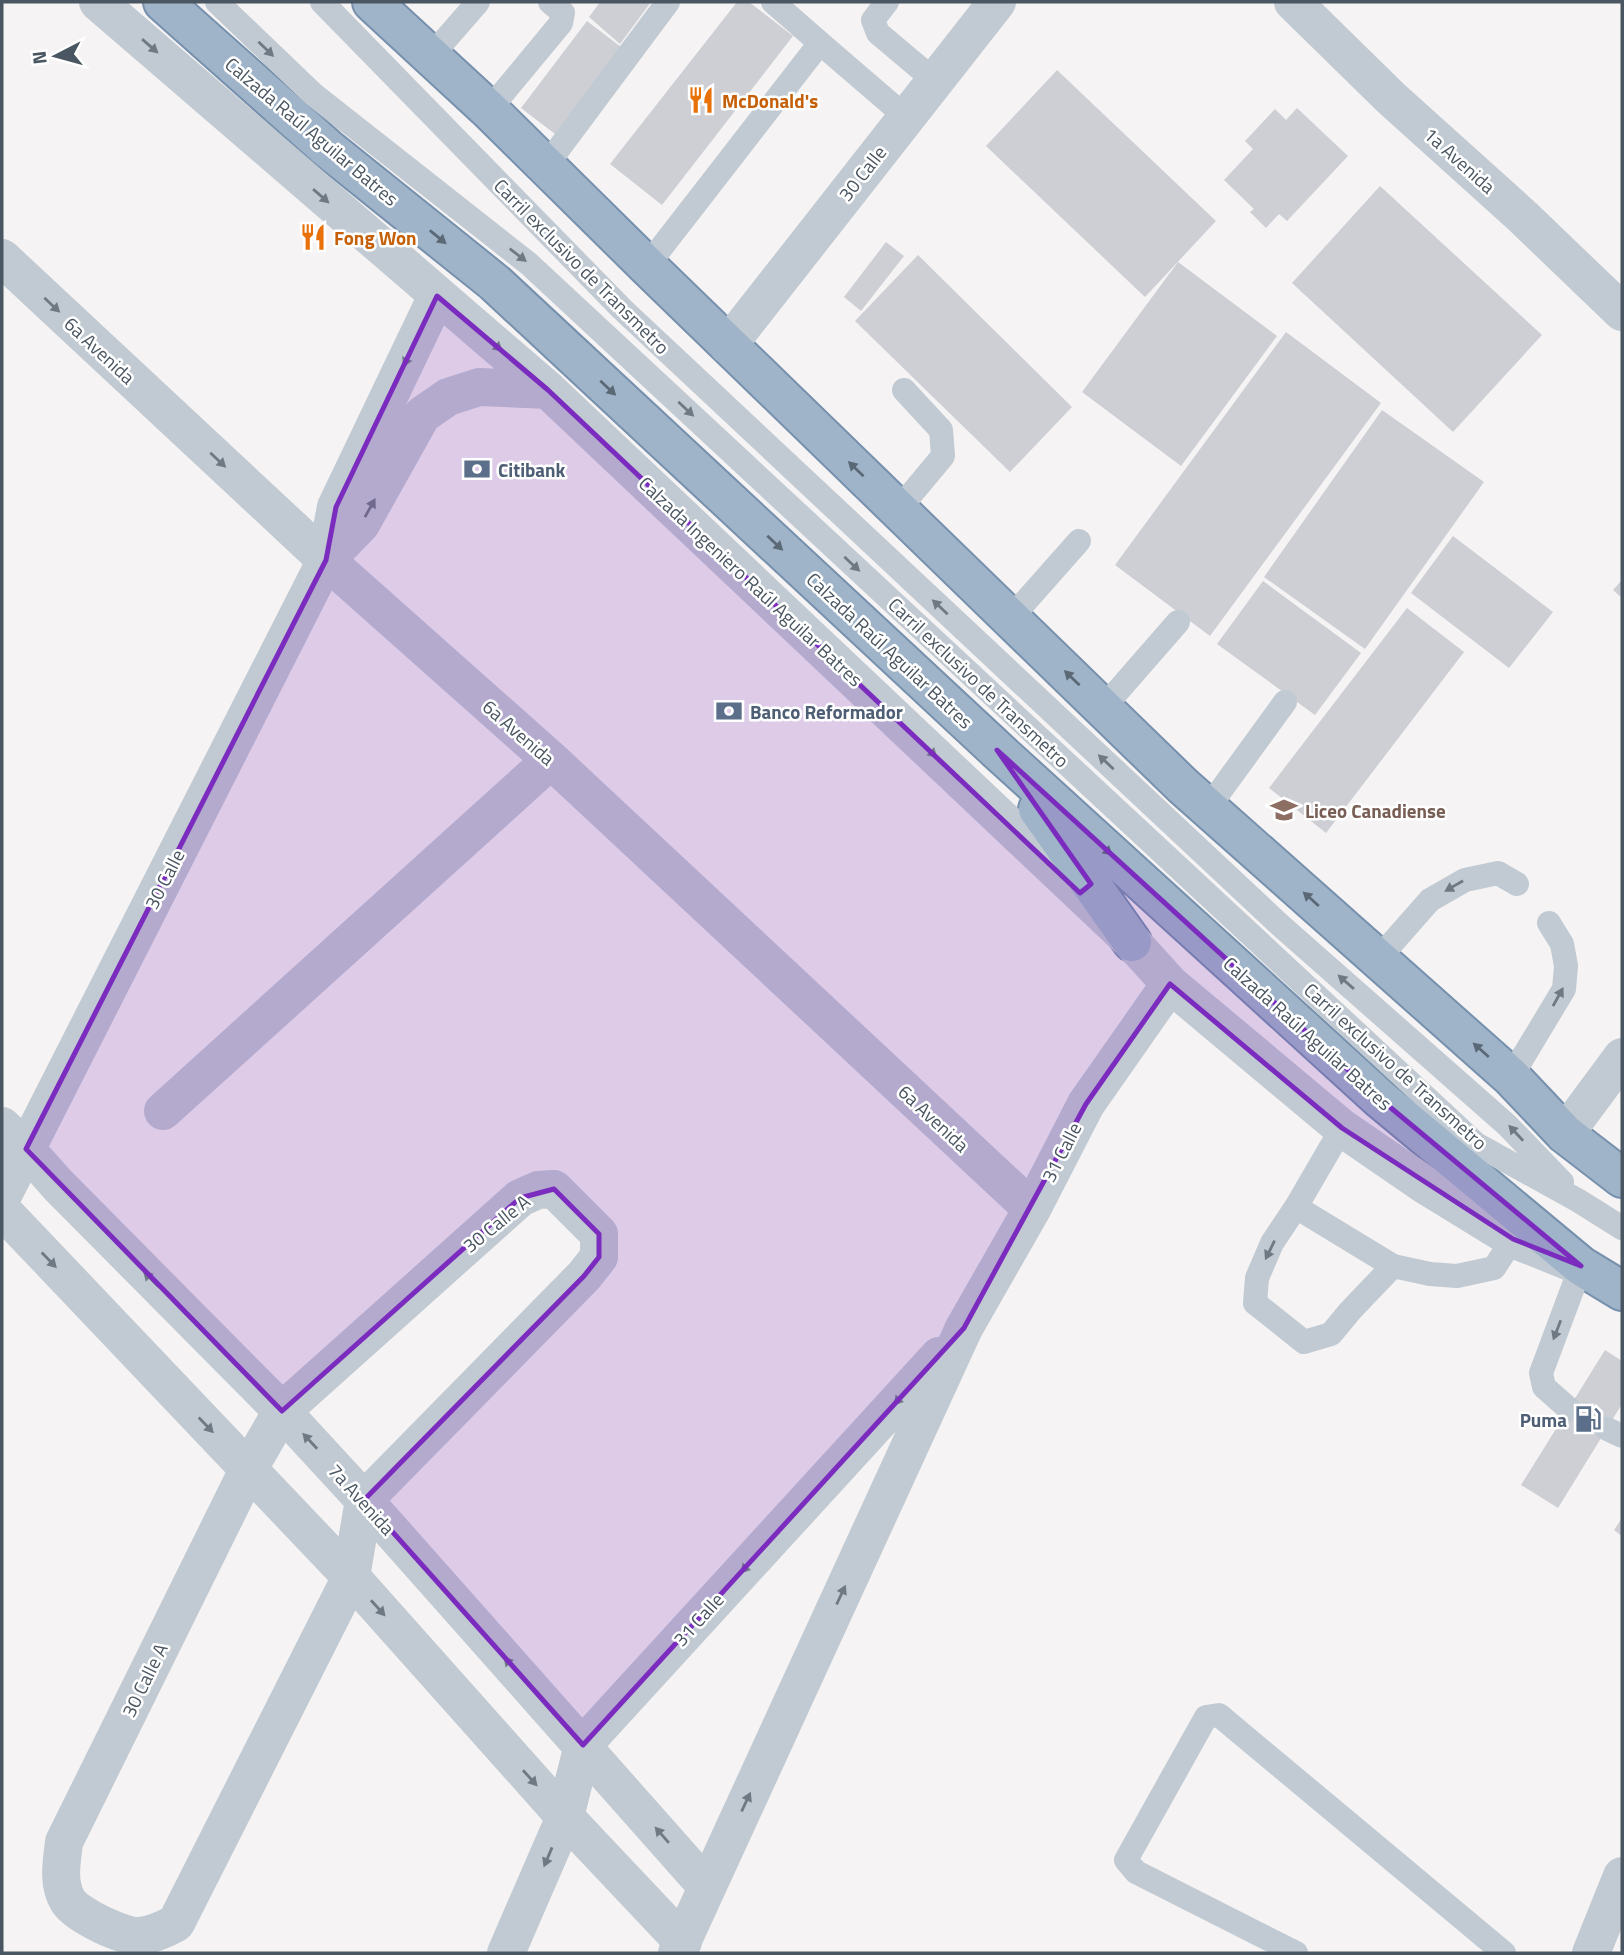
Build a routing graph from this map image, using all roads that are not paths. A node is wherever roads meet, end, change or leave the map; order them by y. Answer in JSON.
{"nodes":[{"id":1,"x":98,"y":2,"type":"edge"},
{"id":2,"x":163,"y":2,"type":"edge"},
{"id":3,"x":217,"y":2,"type":"edge"},
{"id":4,"x":322,"y":2,"type":"edge"},
{"id":5,"x":372,"y":2,"type":"edge"},
{"id":6,"x":478,"y":2,"type":"edge"},
{"id":7,"x":550,"y":2,"type":"edge"},
{"id":8,"x":668,"y":2,"type":"edge"},
{"id":9,"x":773,"y":2,"type":"edge"},
{"id":10,"x":887,"y":2,"type":"edge"},
{"id":11,"x":997,"y":2,"type":"edge"},
{"id":12,"x":1292,"y":4,"type":"edge"},
{"id":13,"x":820,"y":43,"type":"junction"},
{"id":14,"x":431,"y":57,"type":"junction"},
{"id":15,"x":934,"y":81,"type":"junction"},
{"id":16,"x":489,"y":110,"type":"junction"},
{"id":17,"x":906,"y":117,"type":"junction"},
{"id":18,"x":545,"y":167,"type":"junction"},
{"id":19,"x":2,"y":258,"type":"edge"},
{"id":20,"x":647,"y":266,"type":"junction"},
{"id":21,"x":437,"y":296,"type":"junction"},
{"id":22,"x":1622,"y":312,"type":"edge"},
{"id":23,"x":727,"y":345,"type":"junction"},
{"id":24,"x":548,"y":390,"type":"junction"},
{"id":25,"x":904,"y":390,"type":"dead end"},
{"id":26,"x":898,"y":510,"type":"junction"},
{"id":27,"x":1079,"y":541,"type":"dead end"},
{"id":28,"x":326,"y":560,"type":"junction"},
{"id":29,"x":1010,"y":619,"type":"junction"},
{"id":30,"x":1178,"y":622,"type":"dead end"},
{"id":31,"x":1285,"y":702,"type":"dead end"},
{"id":32,"x":1103,"y":708,"type":"junction"},
{"id":33,"x":997,"y":750,"type":"junction"},
{"id":34,"x":551,"y":760,"type":"junction"},
{"id":35,"x":1208,"y":808,"type":"junction"},
{"id":36,"x":1517,"y":884,"type":"dead end"},
{"id":37,"x":1549,"y":923,"type":"dead end"},
{"id":38,"x":1132,"y":942,"type":"junction"},
{"id":39,"x":1378,"y":959,"type":"junction"},
{"id":40,"x":1170,"y":984,"type":"junction"},
{"id":41,"x":1622,"y":1057,"type":"edge"},
{"id":42,"x":1511,"y":1076,"type":"junction"},
{"id":43,"x":163,"y":1111,"type":"dead end"},
{"id":44,"x":1342,"y":1128,"type":"junction"},
{"id":45,"x":1565,"y":1134,"type":"junction"},
{"id":46,"x":14,"y":1137,"type":"edge"},
{"id":47,"x":1622,"y":1178,"type":"edge"},
{"id":48,"x":2,"y":1197,"type":"edge"},
{"id":49,"x":1579,"y":1201,"type":"junction"},
{"id":50,"x":1296,"y":1207,"type":"junction"},
{"id":51,"x":1032,"y":1209,"type":"junction"},
{"id":52,"x":2,"y":1210,"type":"edge"},
{"id":53,"x":1622,"y":1228,"type":"edge"},
{"id":54,"x":1513,"y":1239,"type":"junction"},
{"id":55,"x":1393,"y":1266,"type":"junction"},
{"id":56,"x":1581,"y":1266,"type":"junction"},
{"id":57,"x":1622,"y":1291,"type":"edge"},
{"id":58,"x":964,"y":1328,"type":"junction"},
{"id":59,"x":1569,"y":1409,"type":"dead end"},
{"id":60,"x":282,"y":1411,"type":"junction"},
{"id":61,"x":248,"y":1469,"type":"junction"},
{"id":62,"x":364,"y":1500,"type":"junction"},
{"id":63,"x":351,"y":1577,"type":"junction"},
{"id":64,"x":583,"y":1745,"type":"junction"},
{"id":65,"x":565,"y":1816,"type":"junction"},
{"id":66,"x":1622,"y":1875,"type":"edge"},
{"id":67,"x":708,"y":1886,"type":"junction"},
{"id":68,"x":680,"y":1947,"type":"edge"},
{"id":69,"x":506,"y":1953,"type":"edge"},
{"id":70,"x":1296,"y":1953,"type":"edge"},
{"id":71,"x":1504,"y":1953,"type":"edge"},
{"id":72,"x":1591,"y":1953,"type":"edge"}],
"edges":[{"from":1,"to":21,"type":"street","name":"Calzada Ingeniero Raúl Aguilar Batres","one_way":true},
{"from":2,"to":33,"type":"highway","name":"Calzada Raúl Aguilar Batres","one_way":true},
{"from":3,"to":49,"type":"lane","name":"Carril exclusivo de Transmetro","one_way":true},
{"from":49,"to":4,"type":"lane","name":"Carril exclusivo de Transmetro","one_way":true},
{"from":5,"to":14,"type":"highway"},
{"from":6,"to":14,"type":"lane"},
{"from":7,"to":16,"type":"lane"},
{"from":8,"to":18,"type":"lane"},
{"from":9,"to":13,"type":"lane"},
{"from":10,"to":15,"type":"lane"},
{"from":11,"to":15,"type":"street","name":"30 Calle"},
{"from":12,"to":22,"type":"street","name":"1a Avenida"},
{"from":13,"to":17,"type":"lane"},
{"from":13,"to":20,"type":"lane"},
{"from":14,"to":16,"type":"highway"},
{"from":15,"to":17,"type":"street","name":"30 Calle"},
{"from":16,"to":18,"type":"highway"},
{"from":17,"to":23,"type":"street","name":"30 Calle"},
{"from":18,"to":20,"type":"highway"},
{"from":19,"to":28,"type":"street","name":"6a Avenida","one_way":true},
{"from":20,"to":23,"type":"highway"},
{"from":21,"to":24,"type":"street","name":"Calzada Ingeniero Raúl Aguilar Batres","one_way":true},
{"from":21,"to":28,"type":"street","name":"30 Calle","one_way":true},
{"from":26,"to":23,"type":"highway","one_way":true},
{"from":28,"to":24,"type":"street","name":"30 Calle","one_way":true},
{"from":24,"to":38,"type":"street","name":"Calzada Ingeniero Raúl Aguilar Batres","one_way":true},
{"from":25,"to":26,"type":"lane"},
{"from":26,"to":29,"type":"highway"},
{"from":27,"to":29,"type":"lane"},
{"from":28,"to":34,"type":"street","name":"6a Avenida"},
{"from":28,"to":46,"type":"street","name":"30 Calle"},
{"from":32,"to":29,"type":"highway","one_way":true},
{"from":30,"to":32,"type":"lane"},
{"from":31,"to":35,"type":"lane"},
{"from":32,"to":35,"type":"highway"},
{"from":33,"to":38,"type":"highway"},
{"from":33,"to":56,"type":"highway","name":"Calzada Raúl Aguilar Batres","one_way":true},
{"from":34,"to":43,"type":"street"},
{"from":34,"to":51,"type":"street","name":"6a Avenida"},
{"from":39,"to":35,"type":"highway","one_way":true},
{"from":36,"to":39,"type":"lane","one_way":true},
{"from":42,"to":37,"type":"lane","one_way":true},
{"from":38,"to":40,"type":"street","name":"Calzada Ingeniero Raúl Aguilar Batres"},
{"from":42,"to":39,"type":"highway","one_way":true},
{"from":40,"to":44,"type":"street","name":"Calzada Ingeniero Raúl Aguilar Batres"},
{"from":40,"to":51,"type":"street","name":"31 Calle"},
{"from":41,"to":45,"type":"street"},
{"from":42,"to":45,"type":"highway"},
{"from":44,"to":50,"type":"lane"},
{"from":44,"to":54,"type":"street","name":"Calzada Ingeniero Raúl Aguilar Batres"},
{"from":45,"to":47,"type":"highway"},
{"from":46,"to":48,"type":"street","name":"30 Calle"},
{"from":60,"to":46,"type":"street","name":"7a Avenida","one_way":true},
{"from":49,"to":53,"type":"lane"},
{"from":50,"to":55,"type":"lane"},
{"from":50,"to":55,"type":"lane","one_way":true},
{"from":51,"to":58,"type":"street","name":"31 Calle"},
{"from":52,"to":61,"type":"street","one_way":true},
{"from":54,"to":55,"type":"lane"},
{"from":54,"to":56,"type":"street","name":"Calzada Ingeniero Raúl Aguilar Batres"},
{"from":56,"to":57,"type":"highway","name":"Calzada Raúl Aguilar Batres"},
{"from":56,"to":59,"type":"lane","one_way":true},
{"from":58,"to":64,"type":"street","name":"31 Calle","one_way":true},
{"from":67,"to":58,"type":"street","name":"31 Calle","one_way":true},
{"from":60,"to":61,"type":"street","name":"30 Calle A"},
{"from":62,"to":60,"type":"street","name":"7a Avenida","one_way":true},
{"from":60,"to":62,"type":"street","name":"30 Calle A"},
{"from":61,"to":63,"type":"street"},
{"from":61,"to":63,"type":"street","name":"30 Calle A"},
{"from":62,"to":63,"type":"street","name":"30 Calle A"},
{"from":64,"to":62,"type":"street","name":"7a Avenida","one_way":true},
{"from":63,"to":65,"type":"street","one_way":true},
{"from":64,"to":65,"type":"street","name":"31 Calle"},
{"from":67,"to":64,"type":"street","name":"7a Avenida","one_way":true},
{"from":65,"to":68,"type":"street"},
{"from":65,"to":69,"type":"street","name":"31 Calle","one_way":true},
{"from":66,"to":72,"type":"street"},
{"from":67,"to":68,"type":"street","name":"31 Calle"},
{"from":70,"to":71,"type":"lane"}]}
